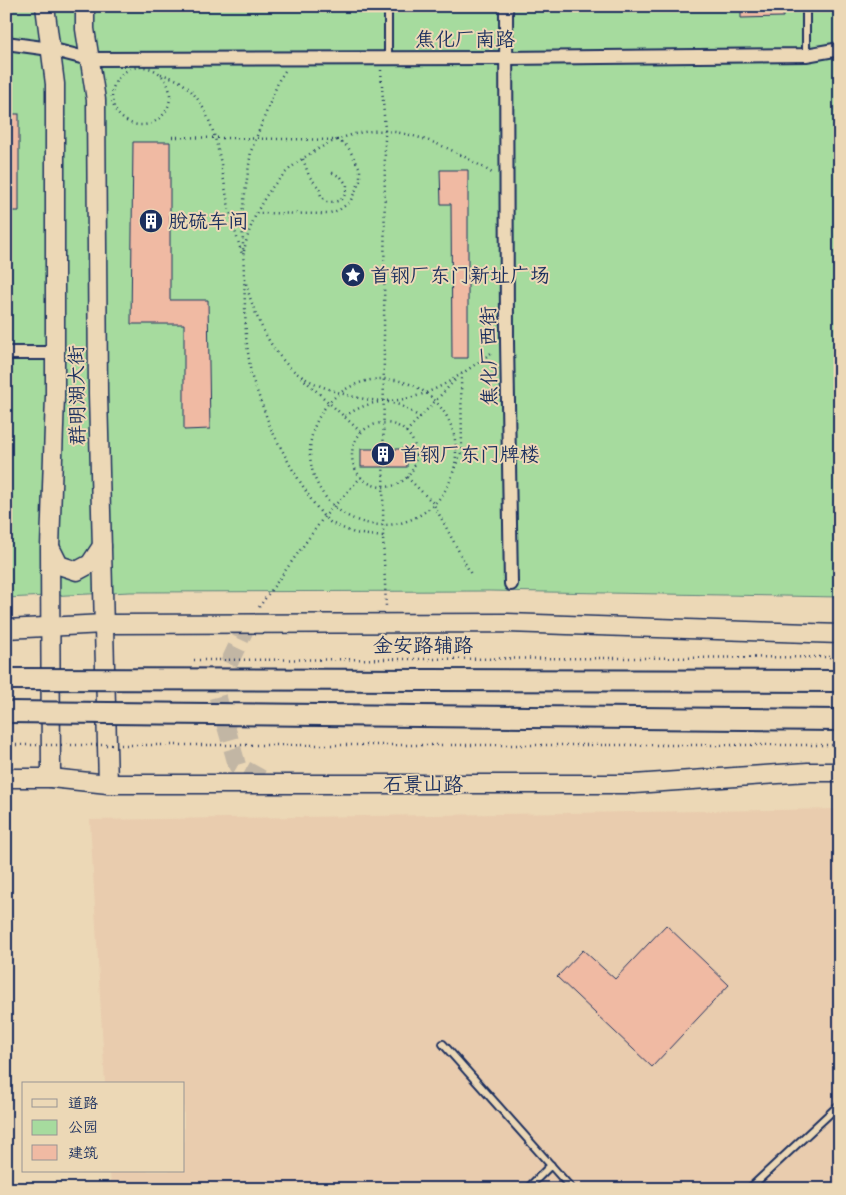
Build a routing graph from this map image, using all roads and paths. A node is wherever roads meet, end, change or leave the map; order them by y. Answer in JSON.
{"nodes":[{"id":1,"x":45,"y":6,"type":"edge"},
{"id":2,"x":85,"y":6,"type":"edge"},
{"id":3,"x":388,"y":6,"type":"edge"},
{"id":4,"x":506,"y":6,"type":"edge"},
{"id":5,"x":806,"y":6,"type":"edge"},
{"id":6,"x":6,"y":43,"type":"edge"},
{"id":7,"x":50,"y":49,"type":"junction"},
{"id":8,"x":840,"y":49,"type":"edge"},
{"id":9,"x":806,"y":55,"type":"junction"},
{"id":10,"x":294,"y":58,"type":"junction"},
{"id":11,"x":384,"y":58,"type":"junction"},
{"id":12,"x":506,"y":58,"type":"junction"},
{"id":13,"x":89,"y":59,"type":"junction"},
{"id":14,"x":150,"y":69,"type":"junction"},
{"id":15,"x":385,"y":131,"type":"junction"},
{"id":16,"x":172,"y":137,"type":"dead end"},
{"id":17,"x":215,"y":138,"type":"junction"},
{"id":18,"x":255,"y":139,"type":"junction"},
{"id":19,"x":338,"y":140,"type":"junction"},
{"id":20,"x":303,"y":159,"type":"junction"},
{"id":21,"x":331,"y":172,"type":"dead end"},
{"id":22,"x":506,"y":182,"type":"junction"},
{"id":23,"x":258,"y":213,"type":"junction"},
{"id":24,"x":243,"y":258,"type":"junction"},
{"id":25,"x":244,"y":274,"type":"junction"},
{"id":26,"x":507,"y":341,"type":"junction"},
{"id":27,"x":6,"y":353,"type":"edge"},
{"id":28,"x":55,"y":353,"type":"junction"},
{"id":29,"x":296,"y":373,"type":"junction"},
{"id":30,"x":462,"y":374,"type":"junction"},
{"id":31,"x":384,"y":379,"type":"junction"},
{"id":32,"x":340,"y":393,"type":"junction"},
{"id":33,"x":426,"y":393,"type":"junction"},
{"id":34,"x":384,"y":401,"type":"junction"},
{"id":35,"x":434,"y":401,"type":"junction"},
{"id":36,"x":330,"y":402,"type":"junction"},
{"id":37,"x":345,"y":416,"type":"junction"},
{"id":38,"x":420,"y":417,"type":"junction"},
{"id":39,"x":384,"y":423,"type":"junction"},
{"id":40,"x":406,"y":432,"type":"junction"},
{"id":41,"x":362,"y":433,"type":"junction"},
{"id":42,"x":453,"y":472,"type":"junction"},
{"id":43,"x":361,"y":477,"type":"junction"},
{"id":44,"x":407,"y":477,"type":"junction"},
{"id":45,"x":383,"y":487,"type":"junction"},
{"id":46,"x":433,"y":504,"type":"junction"},
{"id":47,"x":334,"y":506,"type":"junction"},
{"id":48,"x":324,"y":517,"type":"junction"},
{"id":49,"x":383,"y":524,"type":"junction"},
{"id":50,"x":383,"y":537,"type":"junction"},
{"id":51,"x":102,"y":546,"type":"junction"},
{"id":52,"x":50,"y":548,"type":"junction"},
{"id":53,"x":472,"y":576,"type":"dead end"},
{"id":54,"x":511,"y":584,"type":"dead end"},
{"id":55,"x":248,"y":623,"type":"junction"},
{"id":56,"x":104,"y":624,"type":"junction"},
{"id":57,"x":386,"y":624,"type":"junction"},
{"id":58,"x":52,"y":627,"type":"junction"},
{"id":59,"x":6,"y":629,"type":"edge"},
{"id":60,"x":840,"y":634,"type":"edge"},
{"id":61,"x":840,"y":657,"type":"edge"},
{"id":62,"x":193,"y":660,"type":"dead end"},
{"id":63,"x":6,"y":679,"type":"edge"},
{"id":64,"x":840,"y":681,"type":"edge"},
{"id":65,"x":6,"y":712,"type":"edge"},
{"id":66,"x":840,"y":720,"type":"edge"},
{"id":67,"x":6,"y":745,"type":"edge"},
{"id":68,"x":840,"y":745,"type":"edge"},
{"id":69,"x":840,"y":772,"type":"edge"},
{"id":70,"x":6,"y":778,"type":"edge"},
{"id":71,"x":51,"y":778,"type":"junction"},
{"id":72,"x":108,"y":784,"type":"junction"},
{"id":73,"x":443,"y":1044,"type":"dead end"},
{"id":74,"x":840,"y":1104,"type":"edge"},
{"id":75,"x":551,"y":1165,"type":"junction"},
{"id":76,"x":527,"y":1189,"type":"edge"},
{"id":77,"x":572,"y":1189,"type":"edge"},
{"id":78,"x":749,"y":1189,"type":"edge"}],
"edges":[{"from":1,"to":7,"type":"street","name":"群明湖大街"},
{"from":2,"to":13,"type":"street","name":"群明湖大街"},
{"from":3,"to":11,"type":"lane"},
{"from":4,"to":12,"type":"street","name":"焦化厂西街"},
{"from":5,"to":9,"type":"lane"},
{"from":6,"to":7,"type":"street","name":"焦化厂南路"},
{"from":7,"to":13,"type":"street","name":"焦化厂南路"},
{"from":7,"to":28,"type":"street","name":"群明湖大街"},
{"from":8,"to":9,"type":"street","name":"焦化厂南路"},
{"from":9,"to":12,"type":"street","name":"焦化厂南路"},
{"from":10,"to":11,"type":"street","name":"焦化厂南路"},
{"from":10,"to":13,"type":"street","name":"焦化厂南路"},
{"from":10,"to":18,"type":"path"},
{"from":11,"to":12,"type":"street","name":"焦化厂南路"},
{"from":11,"to":15,"type":"path"},
{"from":12,"to":22,"type":"street","name":"焦化厂西街"},
{"from":13,"to":51,"type":"street","name":"群明湖大街"},
{"from":14,"to":14,"type":"path"},
{"from":14,"to":17,"type":"path"},
{"from":15,"to":19,"type":"path"},
{"from":15,"to":22,"type":"path"},
{"from":15,"to":31,"type":"path"},
{"from":16,"to":17,"type":"path"},
{"from":17,"to":18,"type":"path"},
{"from":17,"to":24,"type":"path"},
{"from":18,"to":19,"type":"path"},
{"from":18,"to":24,"type":"path"},
{"from":19,"to":20,"type":"path"},
{"from":19,"to":23,"type":"path"},
{"from":20,"to":21,"type":"path"},
{"from":20,"to":23,"type":"path"},
{"from":22,"to":26,"type":"street","name":"焦化厂西街"},
{"from":23,"to":24,"type":"path"},
{"from":24,"to":25,"type":"path"},
{"from":25,"to":29,"type":"path"},
{"from":25,"to":48,"type":"path"},
{"from":26,"to":30,"type":"path"},
{"from":26,"to":54,"type":"street","name":"焦化厂西街"},
{"from":27,"to":28,"type":"street"},
{"from":28,"to":52,"type":"street","name":"群明湖大街"},
{"from":29,"to":32,"type":"path"},
{"from":29,"to":36,"type":"path"},
{"from":30,"to":33,"type":"path"},
{"from":30,"to":35,"type":"path"},
{"from":30,"to":42,"type":"path"},
{"from":31,"to":32,"type":"path"},
{"from":31,"to":33,"type":"path"},
{"from":31,"to":34,"type":"path"},
{"from":32,"to":34,"type":"path"},
{"from":32,"to":36,"type":"path"},
{"from":33,"to":34,"type":"path"},
{"from":33,"to":35,"type":"path"},
{"from":34,"to":37,"type":"path"},
{"from":34,"to":38,"type":"path"},
{"from":34,"to":39,"type":"path"},
{"from":35,"to":38,"type":"path"},
{"from":35,"to":42,"type":"path"},
{"from":36,"to":37,"type":"path"},
{"from":36,"to":47,"type":"path"},
{"from":37,"to":41,"type":"path"},
{"from":38,"to":40,"type":"path"},
{"from":39,"to":40,"type":"path"},
{"from":39,"to":41,"type":"path"},
{"from":39,"to":45,"type":"path"},
{"from":40,"to":44,"type":"path"},
{"from":41,"to":43,"type":"path"},
{"from":42,"to":46,"type":"path"},
{"from":43,"to":45,"type":"path"},
{"from":43,"to":47,"type":"path"},
{"from":44,"to":45,"type":"path"},
{"from":44,"to":46,"type":"path"},
{"from":45,"to":49,"type":"path"},
{"from":46,"to":49,"type":"path"},
{"from":46,"to":53,"type":"path"},
{"from":47,"to":48,"type":"path"},
{"from":47,"to":49,"type":"path"},
{"from":48,"to":50,"type":"path"},
{"from":48,"to":55,"type":"path"},
{"from":49,"to":50,"type":"path"},
{"from":50,"to":57,"type":"path"},
{"from":51,"to":52,"type":"street"},
{"from":51,"to":56,"type":"street","name":"群明湖大街"},
{"from":52,"to":58,"type":"street","name":"群明湖大街"},
{"from":55,"to":56,"type":"street"},
{"from":55,"to":57,"type":"street"},
{"from":56,"to":58,"type":"street"},
{"from":56,"to":72,"type":"street","name":"群明湖大街"},
{"from":57,"to":60,"type":"street"},
{"from":58,"to":59,"type":"street"},
{"from":58,"to":71,"type":"street","name":"群明湖大街"},
{"from":61,"to":62,"type":"path","name":"金安路辅路","bridge":true},
{"from":63,"to":64,"type":"main road","bridge":true},
{"from":65,"to":66,"type":"main road","bridge":true},
{"from":67,"to":68,"type":"path","bridge":true},
{"from":69,"to":72,"type":"street","name":"石景山路"},
{"from":70,"to":71,"type":"street","name":"石景山路"},
{"from":71,"to":72,"type":"street","name":"石景山路"},
{"from":73,"to":75,"type":"lane"},
{"from":74,"to":78,"type":"lane"},
{"from":75,"to":76,"type":"lane"},
{"from":75,"to":77,"type":"lane"}]}
